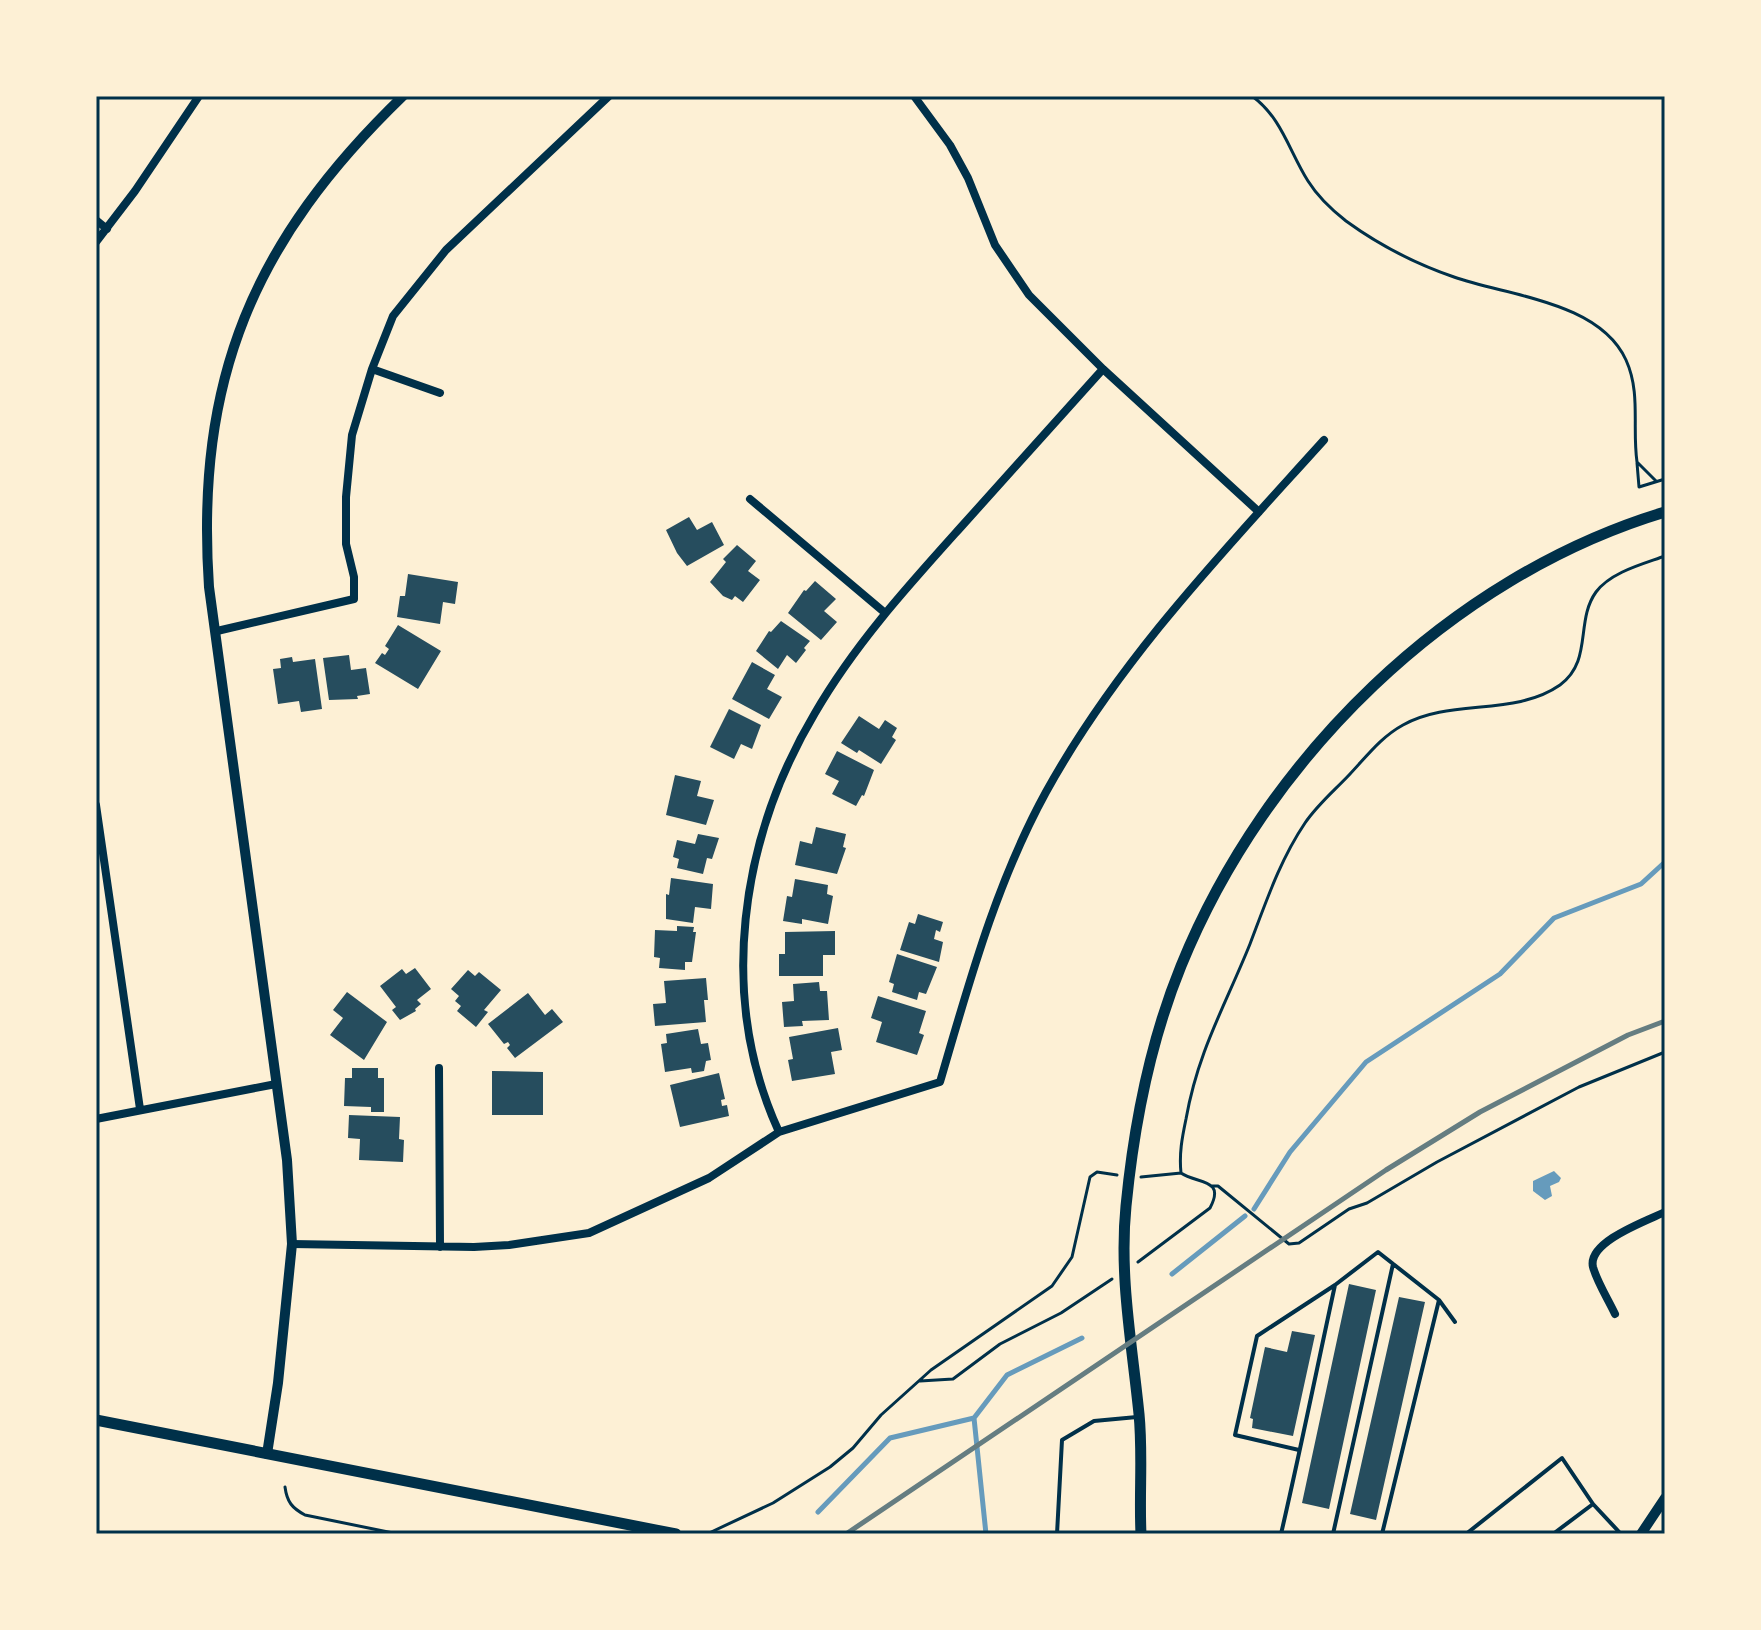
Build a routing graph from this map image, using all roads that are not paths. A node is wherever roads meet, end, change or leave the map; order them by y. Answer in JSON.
{"nodes":[{"id":1,"x":199,"y":96,"type":"edge"},
{"id":2,"x":403,"y":96,"type":"edge"},
{"id":3,"x":609,"y":96,"type":"edge"},
{"id":4,"x":914,"y":96,"type":"edge"},
{"id":5,"x":96,"y":220,"type":"edge"},
{"id":6,"x":107,"y":229,"type":"junction"},
{"id":7,"x":96,"y":242,"type":"edge"},
{"id":8,"x":372,"y":369,"type":"junction"},
{"id":9,"x":1103,"y":369,"type":"junction"},
{"id":10,"x":440,"y":393,"type":"dead end"},
{"id":11,"x":1324,"y":440,"type":"dead end"},
{"id":12,"x":750,"y":499,"type":"dead end"},
{"id":13,"x":1259,"y":512,"type":"junction"},
{"id":14,"x":1665,"y":512,"type":"edge"},
{"id":15,"x":884,"y":612,"type":"junction"},
{"id":16,"x":217,"y":631,"type":"junction"},
{"id":17,"x":96,"y":805,"type":"edge"},
{"id":18,"x":439,"y":1068,"type":"dead end"},
{"id":19,"x":276,"y":1084,"type":"junction"},
{"id":20,"x":140,"y":1109,"type":"junction"},
{"id":21,"x":96,"y":1119,"type":"edge"},
{"id":22,"x":779,"y":1132,"type":"junction"},
{"id":23,"x":1665,"y":1212,"type":"edge"},
{"id":24,"x":292,"y":1244,"type":"junction"},
{"id":25,"x":440,"y":1247,"type":"junction"},
{"id":26,"x":1393,"y":1264,"type":"junction"},
{"id":27,"x":1335,"y":1285,"type":"junction"},
{"id":28,"x":1439,"y":1300,"type":"junction"},
{"id":29,"x":1615,"y":1314,"type":"dead end"},
{"id":30,"x":1455,"y":1322,"type":"dead end"},
{"id":31,"x":1139,"y":1416,"type":"junction"},
{"id":32,"x":96,"y":1420,"type":"edge"},
{"id":33,"x":1299,"y":1450,"type":"junction"},
{"id":34,"x":267,"y":1454,"type":"junction"},
{"id":35,"x":1665,"y":1498,"type":"edge"},
{"id":36,"x":1593,"y":1504,"type":"junction"},
{"id":37,"x":676,"y":1534,"type":"edge"},
{"id":38,"x":1057,"y":1534,"type":"edge"},
{"id":39,"x":1141,"y":1534,"type":"edge"},
{"id":40,"x":1281,"y":1534,"type":"edge"},
{"id":41,"x":1333,"y":1534,"type":"edge"},
{"id":42,"x":1382,"y":1534,"type":"edge"},
{"id":43,"x":1466,"y":1534,"type":"edge"},
{"id":44,"x":1553,"y":1534,"type":"edge"},
{"id":45,"x":1621,"y":1534,"type":"edge"},
{"id":46,"x":1641,"y":1534,"type":"edge"}],
"edges":[{"from":1,"to":6,"type":"street"},
{"from":2,"to":16,"type":"street"},
{"from":3,"to":8,"type":"street"},
{"from":4,"to":9,"type":"street"},
{"from":5,"to":6,"type":"street"},
{"from":6,"to":7,"type":"street"},
{"from":8,"to":10,"type":"street"},
{"from":8,"to":16,"type":"street"},
{"from":9,"to":13,"type":"street"},
{"from":9,"to":15,"type":"street"},
{"from":11,"to":13,"type":"street"},
{"from":12,"to":15,"type":"street"},
{"from":13,"to":22,"type":"street"},
{"from":14,"to":31,"type":"main road"},
{"from":15,"to":22,"type":"street"},
{"from":16,"to":19,"type":"street"},
{"from":17,"to":20,"type":"street"},
{"from":18,"to":25,"type":"street"},
{"from":19,"to":20,"type":"street"},
{"from":19,"to":24,"type":"street"},
{"from":20,"to":21,"type":"street"},
{"from":22,"to":25,"type":"street"},
{"from":23,"to":29,"type":"street"},
{"from":24,"to":25,"type":"street"},
{"from":24,"to":34,"type":"street"},
{"from":26,"to":27,"type":"lane"},
{"from":26,"to":28,"type":"lane"},
{"from":26,"to":41,"type":"lane"},
{"from":27,"to":33,"type":"lane"},
{"from":27,"to":33,"type":"lane"},
{"from":28,"to":30,"type":"lane"},
{"from":28,"to":42,"type":"lane"},
{"from":31,"to":38,"type":"lane"},
{"from":31,"to":39,"type":"main road"},
{"from":32,"to":34,"type":"main road"},
{"from":33,"to":40,"type":"lane"},
{"from":34,"to":37,"type":"main road"},
{"from":35,"to":46,"type":"street"},
{"from":36,"to":43,"type":"lane"},
{"from":36,"to":44,"type":"lane"},
{"from":36,"to":45,"type":"lane"}]}
